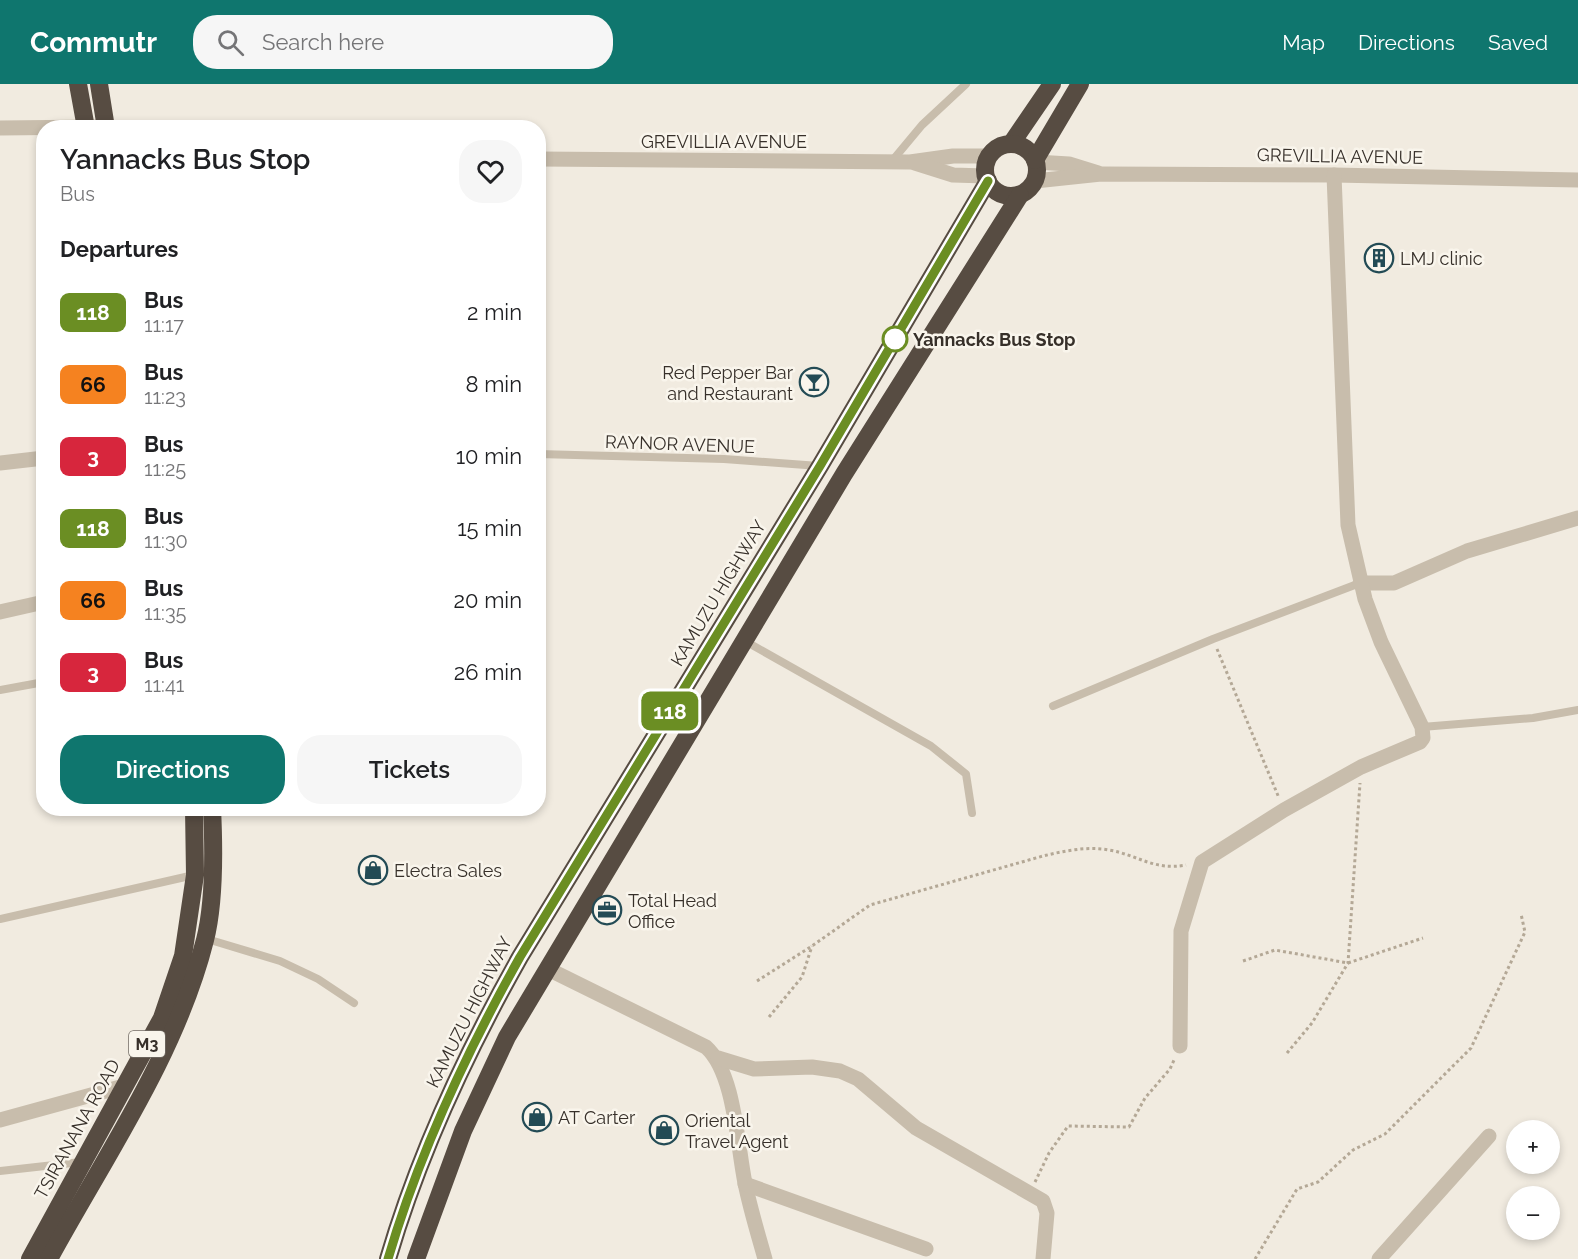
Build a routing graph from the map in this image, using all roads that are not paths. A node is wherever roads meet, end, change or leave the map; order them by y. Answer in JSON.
{"nodes":[{"id":1,"x":78,"y":84,"type":"edge"},
{"id":2,"x":99,"y":84,"type":"edge"},
{"id":3,"x":966,"y":84,"type":"edge"},
{"id":4,"x":1052,"y":84,"type":"edge"},
{"id":5,"x":1080,"y":84,"type":"edge"},
{"id":6,"x":85,"y":120,"type":"edge"},
{"id":7,"x":105,"y":120,"type":"edge"},
{"id":8,"x":0,"y":128,"type":"edge"},
{"id":9,"x":36,"y":128,"type":"edge"},
{"id":10,"x":1011,"y":144,"type":"junction"},
{"id":11,"x":989,"y":156,"type":"junction"},
{"id":12,"x":546,"y":159,"type":"edge"},
{"id":13,"x":1035,"y":161,"type":"junction"},
{"id":14,"x":891,"y":162,"type":"junction"},
{"id":15,"x":910,"y":162,"type":"junction"},
{"id":16,"x":1101,"y":174,"type":"junction"},
{"id":17,"x":1334,"y":175,"type":"junction"},
{"id":18,"x":987,"y":178,"type":"junction"},
{"id":19,"x":1578,"y":180,"type":"edge"},
{"id":20,"x":1035,"y":181,"type":"junction"},
{"id":21,"x":1020,"y":195,"type":"junction"},
{"id":22,"x":546,"y":454,"type":"edge"},
{"id":23,"x":36,"y":459,"type":"edge"},
{"id":24,"x":0,"y":463,"type":"edge"},
{"id":25,"x":820,"y":466,"type":"junction"},
{"id":26,"x":1578,"y":518,"type":"edge"},
{"id":27,"x":1360,"y":583,"type":"junction"},
{"id":28,"x":36,"y":604,"type":"edge"},
{"id":29,"x":0,"y":612,"type":"edge"},
{"id":30,"x":743,"y":640,"type":"junction"},
{"id":31,"x":36,"y":683,"type":"edge"},
{"id":32,"x":0,"y":690,"type":"edge"},
{"id":33,"x":1053,"y":706,"type":"dead end"},
{"id":34,"x":1578,"y":710,"type":"edge"},
{"id":35,"x":1422,"y":727,"type":"junction"},
{"id":36,"x":972,"y":813,"type":"dead end"},
{"id":37,"x":194,"y":816,"type":"edge"},
{"id":38,"x":212,"y":816,"type":"edge"},
{"id":39,"x":195,"y":875,"type":"junction"},
{"id":40,"x":0,"y":919,"type":"edge"},
{"id":41,"x":205,"y":939,"type":"junction"},
{"id":42,"x":548,"y":969,"type":"junction"},
{"id":43,"x":354,"y":1003,"type":"dead end"},
{"id":44,"x":1180,"y":1046,"type":"road end"},
{"id":45,"x":718,"y":1058,"type":"junction"},
{"id":46,"x":124,"y":1086,"type":"junction"},
{"id":47,"x":0,"y":1120,"type":"edge"},
{"id":48,"x":1489,"y":1136,"type":"dead end"},
{"id":49,"x":82,"y":1162,"type":"junction"},
{"id":50,"x":0,"y":1171,"type":"edge"},
{"id":51,"x":745,"y":1184,"type":"junction"},
{"id":52,"x":926,"y":1249,"type":"dead end"},
{"id":53,"x":30,"y":1259,"type":"edge"},
{"id":54,"x":49,"y":1259,"type":"edge"},
{"id":55,"x":388,"y":1259,"type":"edge"},
{"id":56,"x":416,"y":1259,"type":"edge"},
{"id":57,"x":765,"y":1259,"type":"edge"},
{"id":58,"x":1043,"y":1259,"type":"edge"},
{"id":59,"x":1379,"y":1259,"type":"edge"}],
"edges":[{"from":1,"to":6,"type":"highway"},
{"from":2,"to":7,"type":"highway"},
{"from":3,"to":14,"type":"lane"},
{"from":4,"to":10,"type":"highway"},
{"from":5,"to":13,"type":"highway"},
{"from":8,"to":9,"type":"street"},
{"from":10,"to":11,"type":"highway"},
{"from":10,"to":13,"type":"highway"},
{"from":11,"to":15,"type":"street","name":"GREVILLIA AVENUE"},
{"from":11,"to":18,"type":"highway"},
{"from":12,"to":14,"type":"street","name":"GREVILLIA AVENUE"},
{"from":13,"to":16,"type":"street"},
{"from":13,"to":20,"type":"highway"},
{"from":14,"to":15,"type":"street","name":"GREVILLIA AVENUE"},
{"from":15,"to":18,"type":"street","name":"GREVILLIA AVENUE"},
{"from":16,"to":17,"type":"street","name":"GREVILLIA AVENUE"},
{"from":16,"to":20,"type":"street"},
{"from":17,"to":19,"type":"street","name":"GREVILLIA AVENUE"},
{"from":17,"to":27,"type":"street"},
{"from":18,"to":21,"type":"highway"},
{"from":18,"to":25,"type":"highway","name":"KAMUZU HIGHWAY"},
{"from":20,"to":21,"type":"highway"},
{"from":21,"to":30,"type":"highway"},
{"from":22,"to":25,"type":"lane","name":"RAYNOR AVENUE"},
{"from":23,"to":24,"type":"street"},
{"from":25,"to":55,"type":"highway","name":"KAMUZU HIGHWAY"},
{"from":26,"to":27,"type":"street"},
{"from":27,"to":33,"type":"lane"},
{"from":27,"to":35,"type":"street"},
{"from":28,"to":29,"type":"street"},
{"from":30,"to":36,"type":"lane"},
{"from":30,"to":42,"type":"highway"},
{"from":31,"to":32,"type":"lane"},
{"from":34,"to":35,"type":"lane"},
{"from":35,"to":44,"type":"street"},
{"from":37,"to":39,"type":"highway","name":"TSIRANANA ROAD","number":"M3"},
{"from":38,"to":41,"type":"highway","number":"M3"},
{"from":39,"to":40,"type":"lane"},
{"from":39,"to":46,"type":"highway","name":"TSIRANANA ROAD","number":"M3"},
{"from":41,"to":43,"type":"lane"},
{"from":41,"to":54,"type":"highway","number":"M3"},
{"from":42,"to":45,"type":"street"},
{"from":42,"to":56,"type":"highway"},
{"from":45,"to":51,"type":"street"},
{"from":45,"to":58,"type":"street"},
{"from":46,"to":47,"type":"street"},
{"from":46,"to":49,"type":"highway","name":"TSIRANANA ROAD","number":"M3"},
{"from":48,"to":59,"type":"street"},
{"from":49,"to":50,"type":"lane"},
{"from":49,"to":53,"type":"highway","name":"TSIRANANA ROAD","number":"M3"},
{"from":51,"to":52,"type":"street"},
{"from":51,"to":57,"type":"street"}]}
